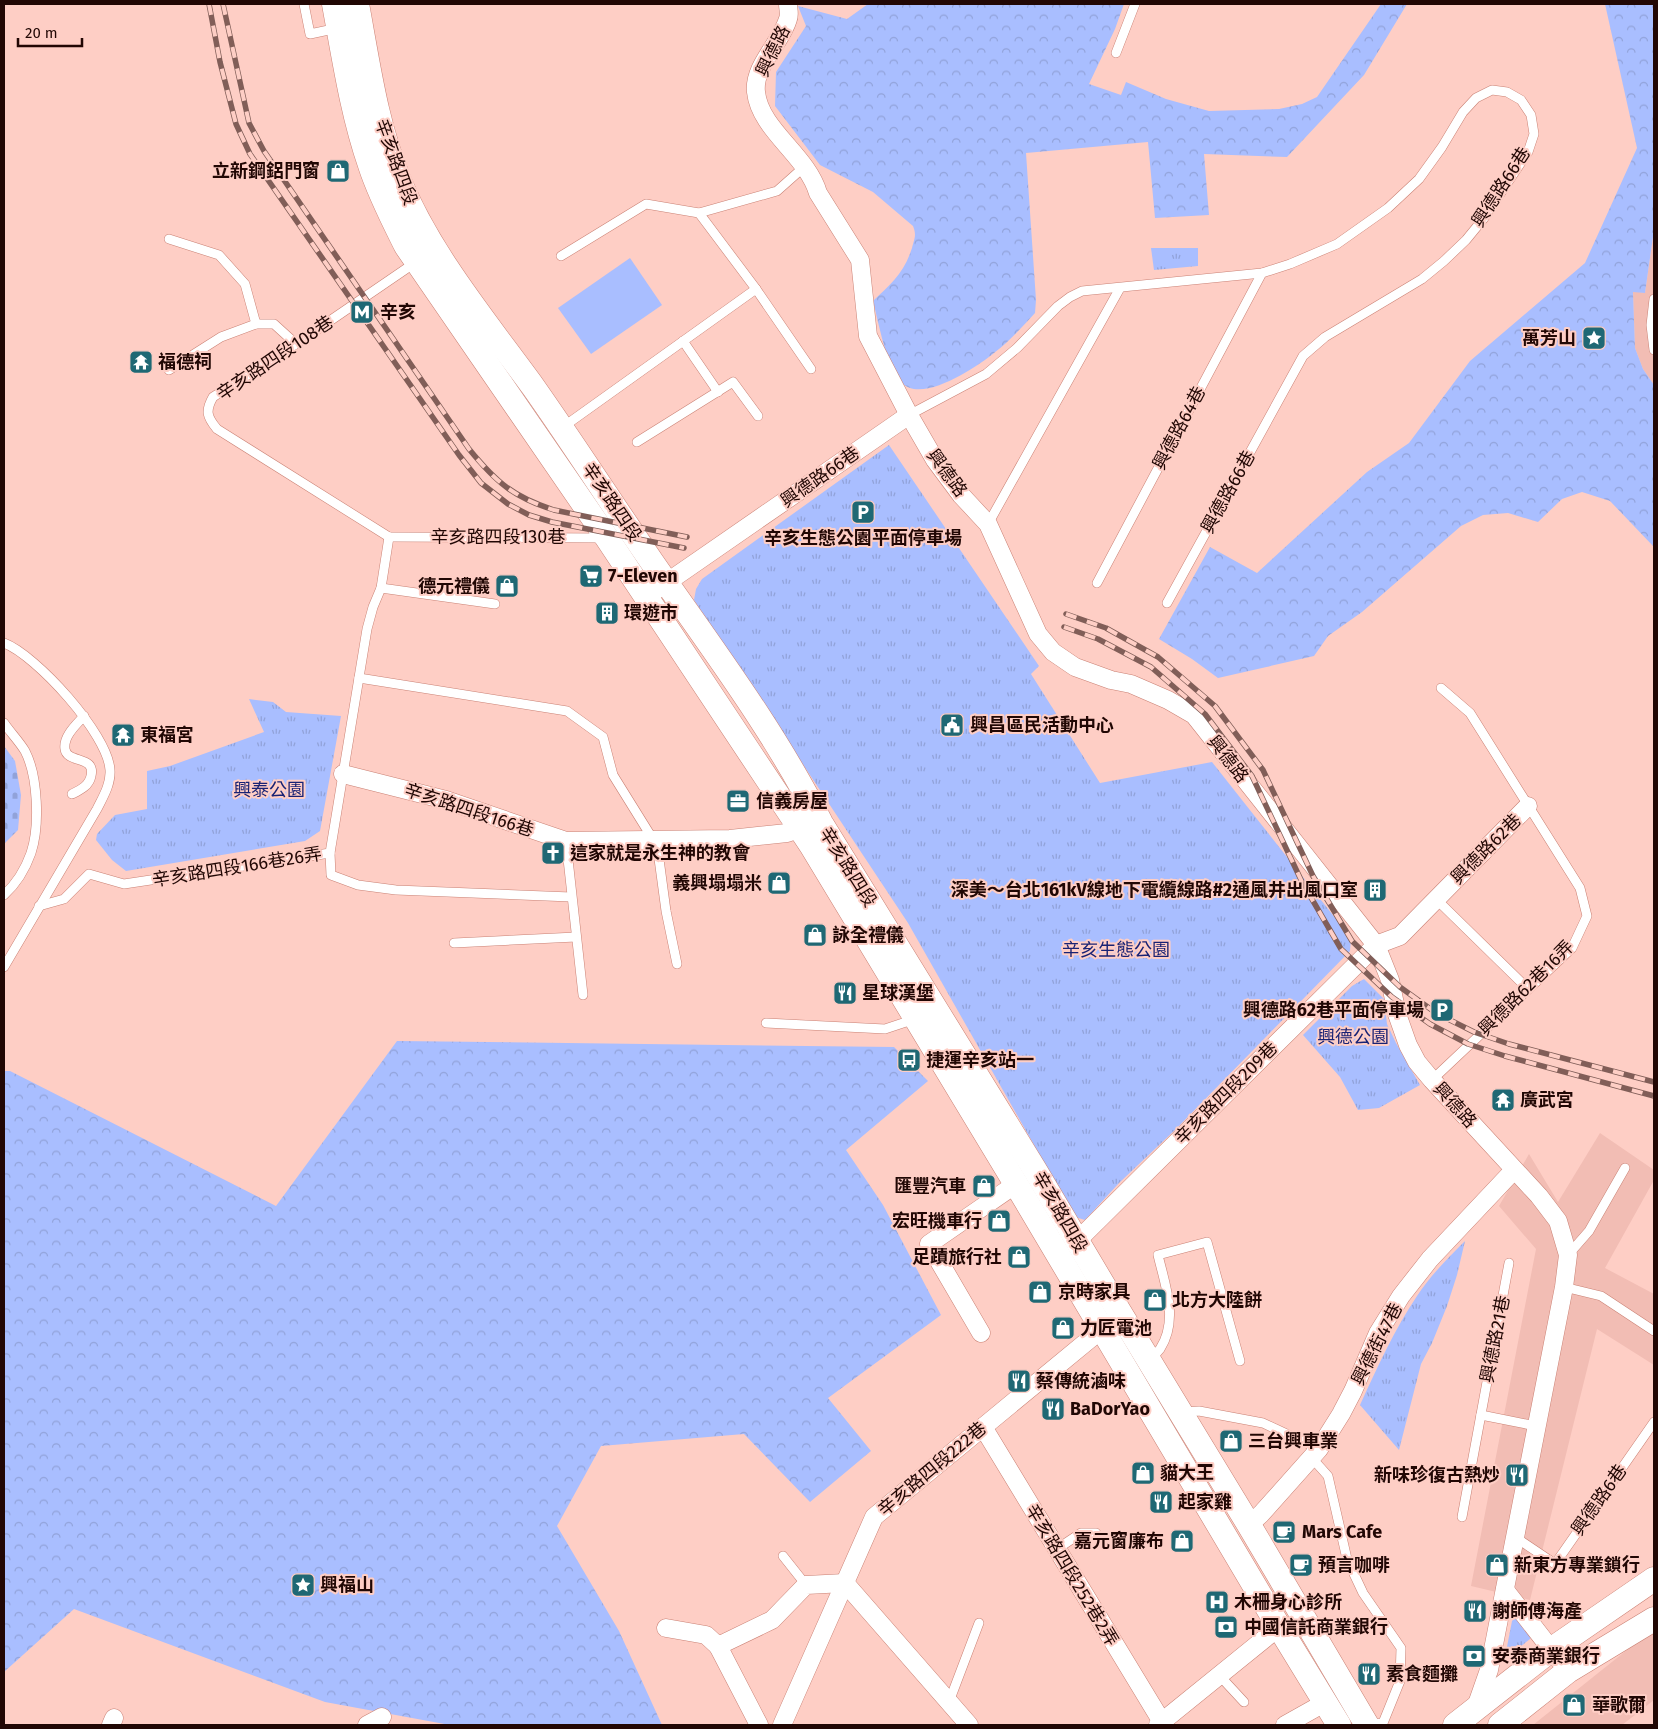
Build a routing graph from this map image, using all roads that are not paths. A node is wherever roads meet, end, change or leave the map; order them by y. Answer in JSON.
{"nodes":[{"id":1,"x":304,"y":4,"type":"edge"},
{"id":2,"x":334,"y":4,"type":"edge"},
{"id":3,"x":357,"y":4,"type":"edge"},
{"id":4,"x":788,"y":4,"type":"edge"},
{"id":5,"x":1135,"y":4,"type":"edge"},
{"id":6,"x":338,"y":28,"type":"junction"},
{"id":7,"x":1116,"y":53,"type":"dead end"},
{"id":8,"x":804,"y":167,"type":"junction"},
{"id":9,"x":699,"y":213,"type":"junction"},
{"id":10,"x":169,"y":239,"type":"dead end"},
{"id":11,"x":425,"y":256,"type":"junction"},
{"id":12,"x":561,"y":256,"type":"dead end"},
{"id":13,"x":1262,"y":273,"type":"junction"},
{"id":14,"x":1120,"y":288,"type":"junction"},
{"id":15,"x":756,"y":289,"type":"junction"},
{"id":16,"x":1654,"y":299,"type":"edge"},
{"id":17,"x":256,"y":324,"type":"junction"},
{"id":18,"x":683,"y":341,"type":"junction"},
{"id":19,"x":296,"y":344,"type":"junction"},
{"id":20,"x":1654,"y":350,"type":"edge"},
{"id":21,"x":169,"y":370,"type":"dead end"},
{"id":22,"x":811,"y":370,"type":"dead end"},
{"id":23,"x":718,"y":392,"type":"junction"},
{"id":24,"x":909,"y":415,"type":"junction"},
{"id":25,"x":758,"y":416,"type":"dead end"},
{"id":26,"x":562,"y":427,"type":"junction"},
{"id":27,"x":637,"y":442,"type":"dead end"},
{"id":28,"x":988,"y":524,"type":"junction"},
{"id":29,"x":389,"y":537,"type":"junction"},
{"id":30,"x":607,"y":538,"type":"junction"},
{"id":31,"x":667,"y":582,"type":"junction"},
{"id":32,"x":1096,"y":583,"type":"dead end"},
{"id":33,"x":381,"y":588,"type":"junction"},
{"id":34,"x":646,"y":597,"type":"junction"},
{"id":35,"x":1167,"y":603,"type":"dead end"},
{"id":36,"x":495,"y":604,"type":"dead end"},
{"id":37,"x":4,"y":643,"type":"edge"},
{"id":38,"x":359,"y":678,"type":"junction"},
{"id":39,"x":1441,"y":688,"type":"dead end"},
{"id":40,"x":84,"y":716,"type":"junction"},
{"id":41,"x":4,"y":723,"type":"edge"},
{"id":42,"x":343,"y":774,"type":"junction"},
{"id":43,"x":72,"y":794,"type":"dead end"},
{"id":44,"x":1528,"y":806,"type":"junction"},
{"id":45,"x":810,"y":826,"type":"junction"},
{"id":46,"x":566,"y":841,"type":"junction"},
{"id":47,"x":654,"y":841,"type":"junction"},
{"id":48,"x":330,"y":853,"type":"junction"},
{"id":49,"x":4,"y":896,"type":"edge"},
{"id":50,"x":571,"y":897,"type":"junction"},
{"id":51,"x":1436,"y":899,"type":"junction"},
{"id":52,"x":39,"y":906,"type":"junction"},
{"id":53,"x":576,"y":937,"type":"junction"},
{"id":54,"x":454,"y":943,"type":"dead end"},
{"id":55,"x":1376,"y":945,"type":"junction"},
{"id":56,"x":677,"y":964,"type":"dead end"},
{"id":57,"x":4,"y":967,"type":"edge"},
{"id":58,"x":1528,"y":989,"type":"junction"},
{"id":59,"x":583,"y":995,"type":"dead end"},
{"id":60,"x":916,"y":1019,"type":"junction"},
{"id":61,"x":766,"y":1023,"type":"dead end"},
{"id":62,"x":1432,"y":1080,"type":"junction"},
{"id":63,"x":1625,"y":1168,"type":"dead end"},
{"id":64,"x":1514,"y":1170,"type":"junction"},
{"id":65,"x":1025,"y":1177,"type":"junction"},
{"id":66,"x":1077,"y":1241,"type":"junction"},
{"id":67,"x":1568,"y":1255,"type":"junction"},
{"id":68,"x":1509,"y":1263,"type":"dead end"},
{"id":69,"x":1564,"y":1287,"type":"junction"},
{"id":70,"x":1122,"y":1317,"type":"junction"},
{"id":71,"x":1102,"y":1329,"type":"junction"},
{"id":72,"x":1654,"y":1332,"type":"edge"},
{"id":73,"x":981,"y":1333,"type":"dead end"},
{"id":74,"x":1149,"y":1360,"type":"junction"},
{"id":75,"x":1240,"y":1361,"type":"dead end"},
{"id":76,"x":1180,"y":1412,"type":"junction"},
{"id":77,"x":1481,"y":1415,"type":"junction"},
{"id":78,"x":1654,"y":1422,"type":"edge"},
{"id":79,"x":1536,"y":1426,"type":"junction"},
{"id":80,"x":982,"y":1427,"type":"junction"},
{"id":81,"x":1315,"y":1453,"type":"junction"},
{"id":82,"x":1462,"y":1517,"type":"dead end"},
{"id":83,"x":1249,"y":1525,"type":"junction"},
{"id":84,"x":1096,"y":1533,"type":"dead end"},
{"id":85,"x":1515,"y":1537,"type":"junction"},
{"id":86,"x":1056,"y":1549,"type":"junction"},
{"id":87,"x":783,"y":1556,"type":"dead end"},
{"id":88,"x":1654,"y":1579,"type":"edge"},
{"id":89,"x":845,"y":1583,"type":"junction"},
{"id":90,"x":806,"y":1585,"type":"junction"},
{"id":91,"x":1505,"y":1590,"type":"junction"},
{"id":92,"x":1654,"y":1619,"type":"edge"},
{"id":93,"x":979,"y":1623,"type":"dead end"},
{"id":94,"x":1279,"y":1627,"type":"junction"},
{"id":95,"x":666,"y":1628,"type":"dead end"},
{"id":96,"x":718,"y":1646,"type":"junction"},
{"id":97,"x":1552,"y":1649,"type":"junction"},
{"id":98,"x":1568,"y":1671,"type":"junction"},
{"id":99,"x":1219,"y":1675,"type":"junction"},
{"id":100,"x":949,"y":1702,"type":"junction"},
{"id":101,"x":1244,"y":1702,"type":"dead end"},
{"id":102,"x":1326,"y":1702,"type":"junction"},
{"id":103,"x":1476,"y":1707,"type":"junction"},
{"id":104,"x":1160,"y":1724,"type":"edge"},
{"id":105,"x":759,"y":1725,"type":"edge"},
{"id":106,"x":782,"y":1725,"type":"edge"},
{"id":107,"x":969,"y":1725,"type":"edge"},
{"id":108,"x":1286,"y":1725,"type":"edge"},
{"id":109,"x":1339,"y":1725,"type":"edge"},
{"id":110,"x":1367,"y":1725,"type":"edge"},
{"id":111,"x":1455,"y":1725,"type":"edge"},
{"id":112,"x":1500,"y":1725,"type":"edge"}],
"edges":[{"from":1,"to":6,"type":"lane"},
{"from":2,"to":6,"type":"main road","name":"辛亥路四段"},
{"from":3,"to":11,"type":"main road","name":"辛亥路四段"},
{"from":4,"to":8,"type":"street","name":"興德路"},
{"from":5,"to":7,"type":"lane"},
{"from":6,"to":11,"type":"main road","name":"辛亥路四段"},
{"from":8,"to":9,"type":"lane"},
{"from":8,"to":24,"type":"street","name":"興德路"},
{"from":9,"to":12,"type":"lane"},
{"from":9,"to":15,"type":"lane"},
{"from":10,"to":17,"type":"lane"},
{"from":11,"to":19,"type":"lane","name":"辛亥路四段108巷"},
{"from":11,"to":26,"type":"main road","name":"辛亥路四段"},
{"from":11,"to":30,"type":"main road","name":"辛亥路四段"},
{"from":13,"to":14,"type":"lane","name":"興德路66巷"},
{"from":13,"to":32,"type":"lane","name":"興德路64巷"},
{"from":13,"to":35,"type":"lane","name":"興德路66巷"},
{"from":14,"to":24,"type":"lane","name":"興德路66巷"},
{"from":14,"to":28,"type":"lane"},
{"from":15,"to":18,"type":"lane"},
{"from":15,"to":22,"type":"lane"},
{"from":16,"to":20,"type":"lane"},
{"from":17,"to":19,"type":"lane"},
{"from":17,"to":21,"type":"lane"},
{"from":18,"to":23,"type":"lane"},
{"from":18,"to":26,"type":"lane"},
{"from":19,"to":29,"type":"lane","name":"辛亥路四段108巷"},
{"from":23,"to":25,"type":"lane"},
{"from":23,"to":27,"type":"lane"},
{"from":24,"to":28,"type":"street","name":"興德路"},
{"from":24,"to":31,"type":"street","name":"興德路66巷"},
{"from":26,"to":31,"type":"main road","name":"辛亥路四段"},
{"from":28,"to":55,"type":"street","name":"興德路"},
{"from":29,"to":30,"type":"lane","name":"辛亥路四段130巷"},
{"from":29,"to":33,"type":"lane","name":"辛亥路四段166巷26弄"},
{"from":30,"to":34,"type":"main road","name":"辛亥路四段"},
{"from":31,"to":34,"type":"street","name":"興德路66巷"},
{"from":31,"to":45,"type":"main road","name":"辛亥路四段"},
{"from":33,"to":36,"type":"lane"},
{"from":33,"to":38,"type":"lane","name":"辛亥路四段166巷26弄"},
{"from":34,"to":45,"type":"main road","name":"辛亥路四段"},
{"from":37,"to":40,"type":"lane"},
{"from":38,"to":42,"type":"lane","name":"辛亥路四段166巷26弄"},
{"from":38,"to":47,"type":"lane"},
{"from":39,"to":44,"type":"lane","name":"興德路62巷"},
{"from":40,"to":43,"type":"lane"},
{"from":40,"to":52,"type":"lane"},
{"from":41,"to":49,"type":"lane"},
{"from":42,"to":46,"type":"street","name":"辛亥路四段166巷"},
{"from":42,"to":48,"type":"lane","name":"辛亥路四段166巷26弄"},
{"from":44,"to":51,"type":"street","name":"興德路62巷"},
{"from":44,"to":58,"type":"lane","name":"興德路62巷16弄"},
{"from":45,"to":47,"type":"street","name":"辛亥路四段166巷"},
{"from":45,"to":60,"type":"main road","name":"辛亥路四段"},
{"from":45,"to":65,"type":"main road","name":"辛亥路四段"},
{"from":46,"to":47,"type":"street","name":"辛亥路四段166巷"},
{"from":46,"to":50,"type":"lane"},
{"from":47,"to":56,"type":"lane"},
{"from":48,"to":50,"type":"lane"},
{"from":48,"to":52,"type":"lane","name":"辛亥路四段166巷26弄"},
{"from":50,"to":53,"type":"lane"},
{"from":51,"to":55,"type":"street","name":"興德路62巷"},
{"from":51,"to":58,"type":"lane"},
{"from":52,"to":57,"type":"lane"},
{"from":53,"to":54,"type":"lane"},
{"from":53,"to":59,"type":"lane"},
{"from":55,"to":62,"type":"street","name":"興德路"},
{"from":55,"to":66,"type":"street","name":"辛亥路四段209巷"},
{"from":58,"to":62,"type":"lane","name":"興德路62巷16弄"},
{"from":60,"to":61,"type":"lane"},
{"from":60,"to":65,"type":"main road","name":"辛亥路四段"},
{"from":62,"to":64,"type":"street","name":"興德路"},
{"from":63,"to":67,"type":"lane"},
{"from":64,"to":67,"type":"street","name":"興德路"},
{"from":64,"to":81,"type":"street","name":"興德街47巷"},
{"from":65,"to":66,"type":"main road","name":"辛亥路四段"},
{"from":65,"to":71,"type":"main road","name":"辛亥路四段"},
{"from":65,"to":73,"type":"street"},
{"from":66,"to":70,"type":"main road","name":"辛亥路四段"},
{"from":67,"to":69,"type":"street","name":"興德路"},
{"from":68,"to":77,"type":"lane","name":"興德路21巷"},
{"from":69,"to":72,"type":"lane"},
{"from":69,"to":79,"type":"street","name":"興德路"},
{"from":70,"to":71,"type":"street","name":"辛亥路四段222巷"},
{"from":70,"to":74,"type":"main road","name":"辛亥路四段"},
{"from":71,"to":80,"type":"street","name":"辛亥路四段222巷"},
{"from":71,"to":94,"type":"main road","name":"辛亥路四段"},
{"from":74,"to":75,"type":"lane"},
{"from":74,"to":76,"type":"main road","name":"辛亥路四段"},
{"from":76,"to":81,"type":"lane"},
{"from":76,"to":83,"type":"main road","name":"辛亥路四段"},
{"from":77,"to":79,"type":"lane"},
{"from":77,"to":82,"type":"lane","name":"興德路21巷"},
{"from":78,"to":85,"type":"lane","name":"興德路6巷"},
{"from":79,"to":85,"type":"street","name":"興德路"},
{"from":80,"to":86,"type":"street","name":"辛亥路四段252巷2弄"},
{"from":80,"to":89,"type":"street","name":"辛亥路四段222巷"},
{"from":81,"to":83,"type":"street","name":"興德街47巷"},
{"from":81,"to":110,"type":"lane"},
{"from":83,"to":110,"type":"main road","name":"辛亥路四段"},
{"from":84,"to":86,"type":"lane"},
{"from":85,"to":91,"type":"street","name":"興德路"},
{"from":86,"to":104,"type":"street","name":"辛亥路四段252巷2弄"},
{"from":87,"to":90,"type":"lane"},
{"from":88,"to":97,"type":"main road"},
{"from":89,"to":90,"type":"street"},
{"from":89,"to":100,"type":"street"},
{"from":89,"to":106,"type":"street","name":"辛亥路四段222巷"},
{"from":90,"to":96,"type":"street"},
{"from":91,"to":97,"type":"street"},
{"from":91,"to":103,"type":"street","name":"興德路"},
{"from":92,"to":98,"type":"main road"},
{"from":93,"to":100,"type":"lane"},
{"from":94,"to":99,"type":"street"},
{"from":94,"to":102,"type":"main road","name":"辛亥路四段"},
{"from":95,"to":96,"type":"street"},
{"from":96,"to":105,"type":"street"},
{"from":97,"to":98,"type":"street"},
{"from":97,"to":103,"type":"main road"},
{"from":98,"to":112,"type":"main road"},
{"from":99,"to":101,"type":"lane"},
{"from":99,"to":104,"type":"street"},
{"from":100,"to":107,"type":"street"},
{"from":102,"to":108,"type":"street"},
{"from":102,"to":109,"type":"main road","name":"辛亥路四段"},
{"from":103,"to":111,"type":"main road"}]}
